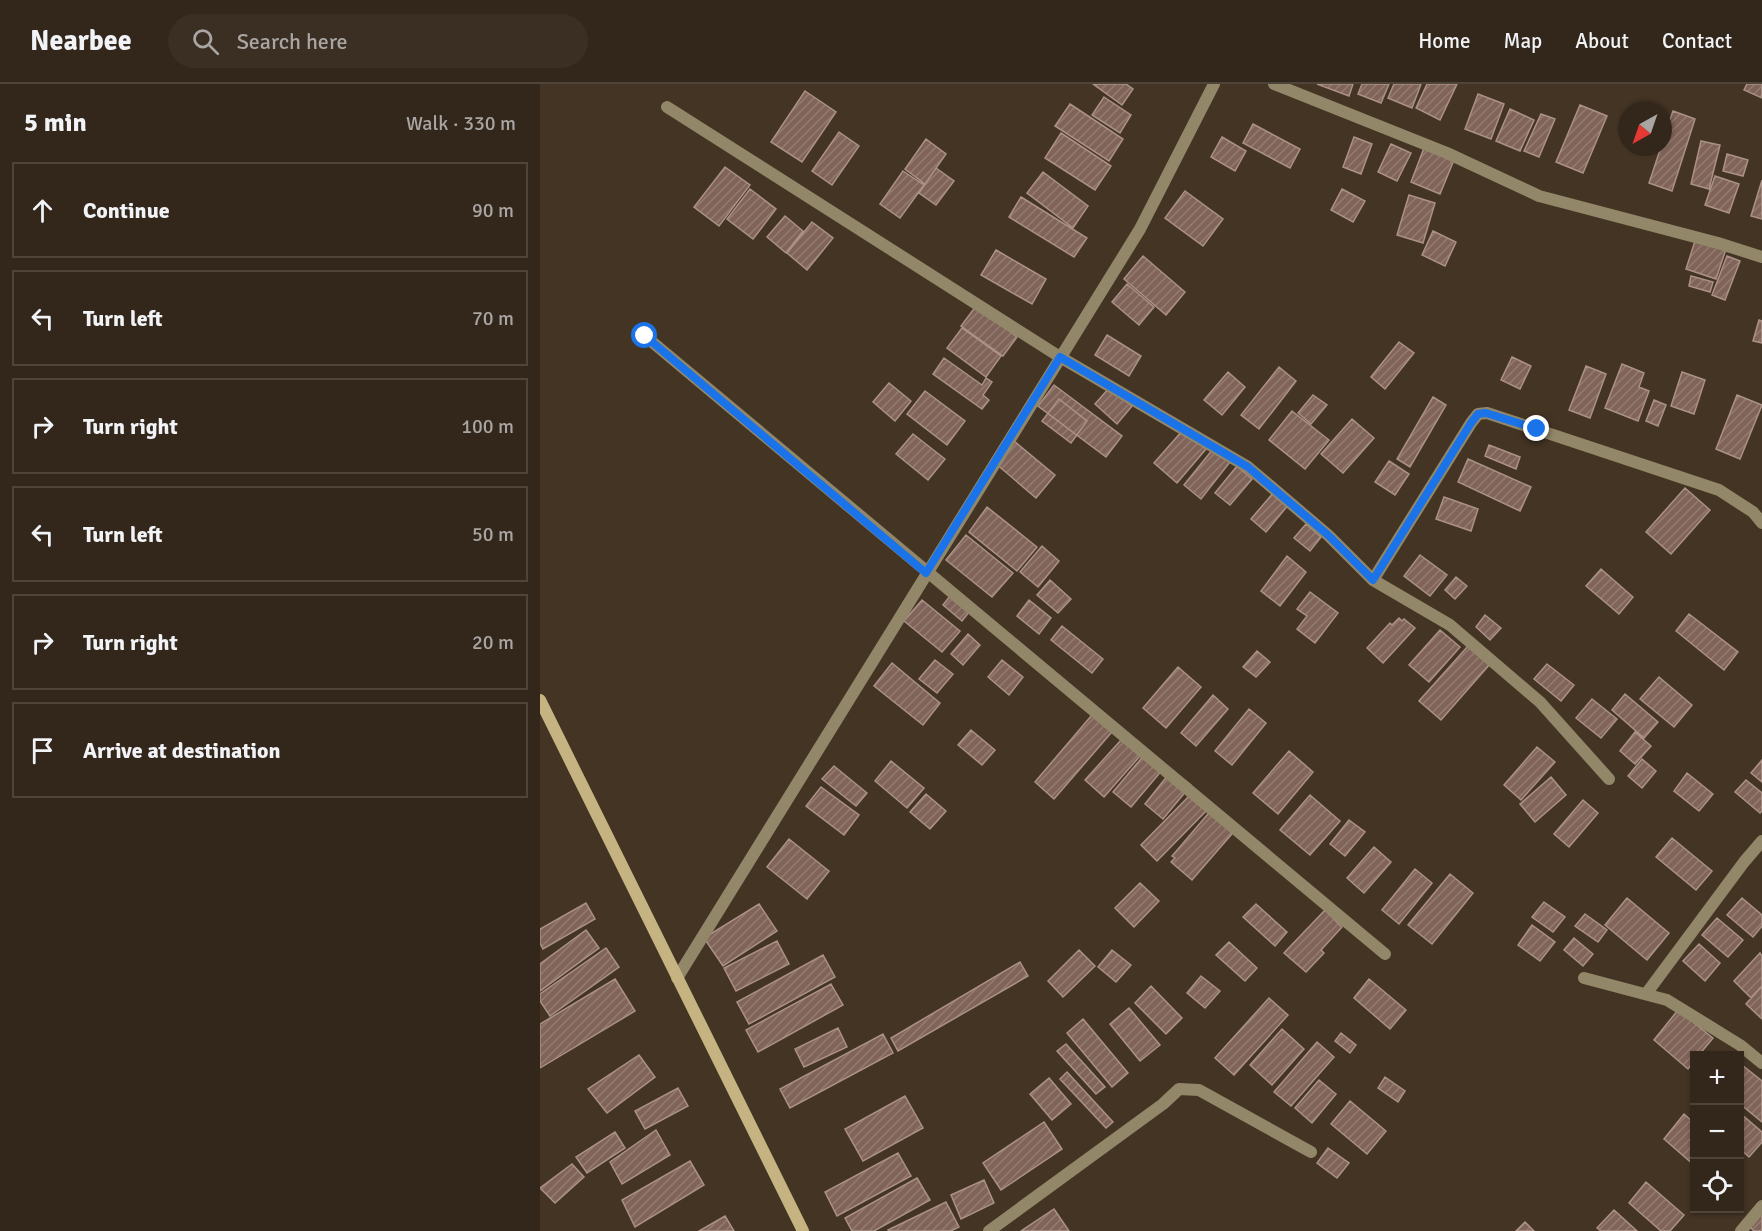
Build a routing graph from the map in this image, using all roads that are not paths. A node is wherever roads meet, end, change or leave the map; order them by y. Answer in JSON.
{"nodes":[{"id":1,"x":1214,"y":84,"type":"edge"},
{"id":2,"x":1274,"y":84,"type":"edge"},
{"id":3,"x":667,"y":107,"type":"dead end"},
{"id":4,"x":1762,"y":257,"type":"edge"},
{"id":5,"x":645,"y":336,"type":"dead end"},
{"id":6,"x":1060,"y":357,"type":"junction"},
{"id":7,"x":1762,"y":523,"type":"edge"},
{"id":8,"x":926,"y":573,"type":"junction"},
{"id":9,"x":1373,"y":580,"type":"junction"},
{"id":10,"x":540,"y":700,"type":"edge"},
{"id":11,"x":1609,"y":779,"type":"dead end"},
{"id":12,"x":1762,"y":841,"type":"edge"},
{"id":13,"x":1385,"y":954,"type":"dead end"},
{"id":14,"x":677,"y":978,"type":"junction"},
{"id":15,"x":1584,"y":978,"type":"dead end"},
{"id":16,"x":1646,"y":994,"type":"junction"},
{"id":17,"x":1762,"y":1063,"type":"edge"},
{"id":18,"x":1311,"y":1152,"type":"dead end"},
{"id":19,"x":1762,"y":1206,"type":"edge"},
{"id":20,"x":803,"y":1231,"type":"edge"},
{"id":21,"x":989,"y":1231,"type":"edge"},
{"id":22,"x":1741,"y":1231,"type":"edge"}],
"edges":[{"from":1,"to":6,"type":"street"},
{"from":2,"to":4,"type":"street"},
{"from":3,"to":6,"type":"street"},
{"from":5,"to":8,"type":"street"},
{"from":6,"to":8,"type":"street"},
{"from":6,"to":9,"type":"street"},
{"from":7,"to":9,"type":"street"},
{"from":8,"to":13,"type":"street"},
{"from":8,"to":14,"type":"street"},
{"from":9,"to":11,"type":"street"},
{"from":10,"to":14,"type":"main road"},
{"from":12,"to":16,"type":"street"},
{"from":14,"to":20,"type":"main road"},
{"from":15,"to":16,"type":"street"},
{"from":16,"to":17,"type":"street"},
{"from":18,"to":21,"type":"street"},
{"from":19,"to":22,"type":"street"}]}
